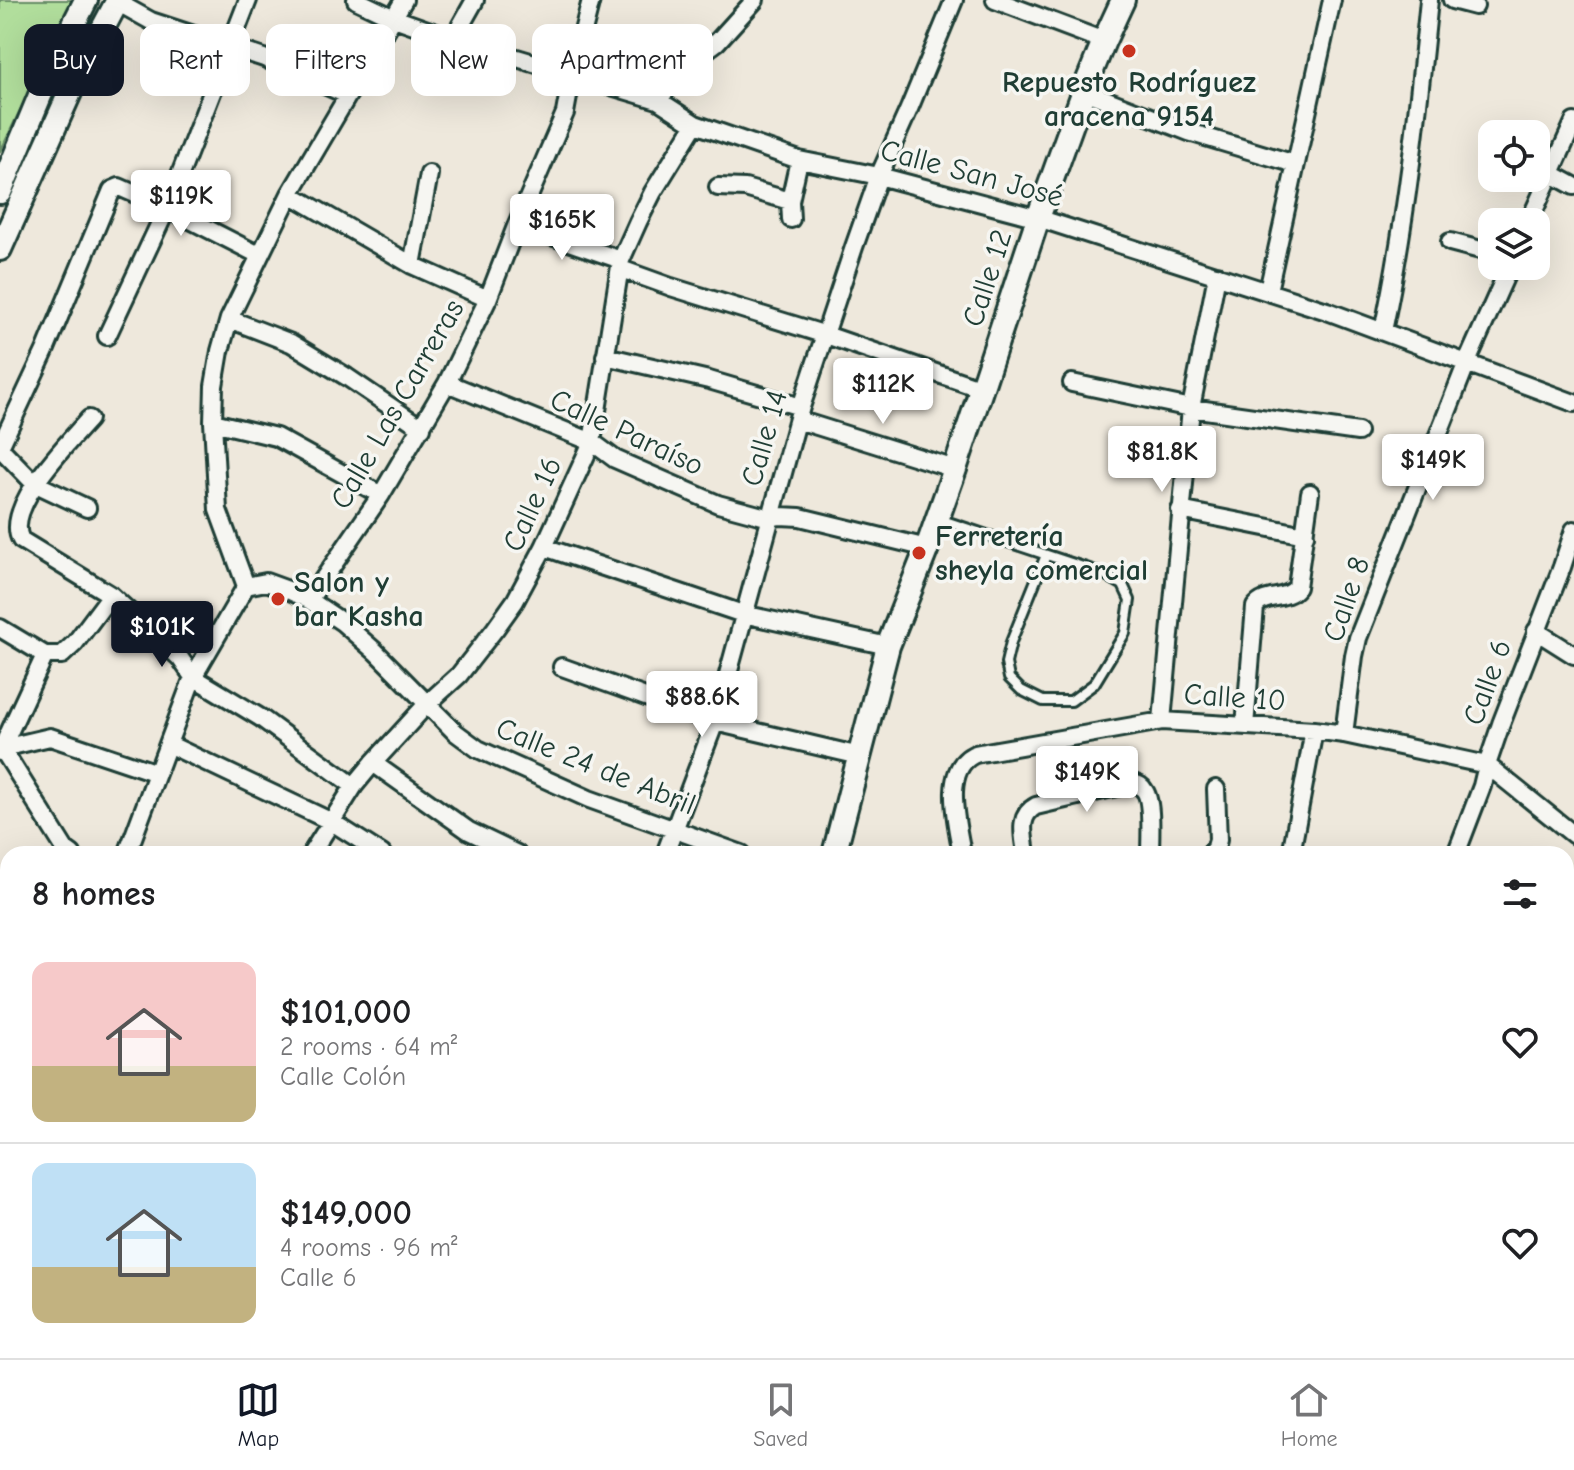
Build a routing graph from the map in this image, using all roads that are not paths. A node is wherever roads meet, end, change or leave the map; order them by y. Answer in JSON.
{"nodes":[{"id":1,"x":86,"y":0,"type":"edge"},
{"id":2,"x":248,"y":0,"type":"edge"},
{"id":3,"x":356,"y":0,"type":"edge"},
{"id":4,"x":404,"y":0,"type":"edge"},
{"id":5,"x":475,"y":0,"type":"edge"},
{"id":6,"x":591,"y":0,"type":"edge"},
{"id":7,"x":755,"y":0,"type":"edge"},
{"id":8,"x":954,"y":0,"type":"edge"},
{"id":9,"x":995,"y":0,"type":"edge"},
{"id":10,"x":1123,"y":0,"type":"edge"},
{"id":11,"x":1332,"y":0,"type":"edge"},
{"id":12,"x":1429,"y":0,"type":"edge"},
{"id":13,"x":1452,"y":0,"type":"edge"},
{"id":14,"x":118,"y":1,"type":"edge"},
{"id":15,"x":1475,"y":6,"type":"dead end"},
{"id":16,"x":394,"y":18,"type":"junction"},
{"id":17,"x":160,"y":24,"type":"edge"},
{"id":18,"x":238,"y":24,"type":"edge"},
{"id":19,"x":390,"y":24,"type":"edge"},
{"id":20,"x":411,"y":24,"type":"edge"},
{"id":21,"x":461,"y":24,"type":"edge"},
{"id":22,"x":585,"y":24,"type":"edge"},
{"id":23,"x":1104,"y":41,"type":"junction"},
{"id":24,"x":1084,"y":91,"type":"junction"},
{"id":25,"x":212,"y":96,"type":"edge"},
{"id":26,"x":346,"y":96,"type":"edge"},
{"id":27,"x":568,"y":96,"type":"edge"},
{"id":28,"x":644,"y":96,"type":"edge"},
{"id":29,"x":658,"y":100,"type":"junction"},
{"id":30,"x":1574,"y":122,"type":"edge"},
{"id":31,"x":695,"y":124,"type":"junction"},
{"id":32,"x":799,"y":160,"type":"junction"},
{"id":33,"x":1295,"y":164,"type":"junction"},
{"id":34,"x":1550,"y":173,"type":"joint"},
{"id":35,"x":429,"y":174,"type":"dead end"},
{"id":36,"x":879,"y":176,"type":"junction"},
{"id":37,"x":1574,"y":186,"type":"edge"},
{"id":38,"x":718,"y":187,"type":"dead end"},
{"id":39,"x":0,"y":192,"type":"edge"},
{"id":40,"x":290,"y":194,"type":"junction"},
{"id":41,"x":790,"y":201,"type":"junction"},
{"id":42,"x":167,"y":208,"type":"junction"},
{"id":43,"x":1038,"y":218,"type":"junction"},
{"id":44,"x":791,"y":219,"type":"dead end"},
{"id":45,"x":517,"y":224,"type":"junction"},
{"id":46,"x":1450,"y":242,"type":"dead end"},
{"id":47,"x":0,"y":249,"type":"edge"},
{"id":48,"x":1478,"y":249,"type":"edge"},
{"id":49,"x":259,"y":255,"type":"junction"},
{"id":50,"x":621,"y":264,"type":"junction"},
{"id":51,"x":412,"y":265,"type":"junction"},
{"id":52,"x":1217,"y":275,"type":"junction"},
{"id":53,"x":1504,"y":280,"type":"edge"},
{"id":54,"x":1268,"y":291,"type":"junction"},
{"id":55,"x":488,"y":299,"type":"junction"},
{"id":56,"x":229,"y":319,"type":"junction"},
{"id":57,"x":1383,"y":331,"type":"junction"},
{"id":58,"x":826,"y":335,"type":"junction"},
{"id":59,"x":107,"y":336,"type":"dead end"},
{"id":60,"x":605,"y":356,"type":"junction"},
{"id":61,"x":1467,"y":362,"type":"junction"},
{"id":62,"x":447,"y":383,"type":"junction"},
{"id":63,"x":1072,"y":383,"type":"dead end"},
{"id":64,"x":982,"y":389,"type":"junction"},
{"id":65,"x":1574,"y":403,"type":"edge"},
{"id":66,"x":1191,"y":408,"type":"junction"},
{"id":67,"x":800,"y":414,"type":"junction"},
{"id":68,"x":89,"y":419,"type":"dead end"},
{"id":69,"x":213,"y":422,"type":"junction"},
{"id":70,"x":422,"y":428,"type":"junction"},
{"id":71,"x":1358,"y":432,"type":"dead end"},
{"id":72,"x":592,"y":442,"type":"junction"},
{"id":73,"x":0,"y":448,"type":"edge"},
{"id":74,"x":955,"y":469,"type":"junction"},
{"id":75,"x":34,"y":483,"type":"junction"},
{"id":76,"x":1310,"y":493,"type":"dead end"},
{"id":77,"x":381,"y":495,"type":"junction"},
{"id":78,"x":87,"y":508,"type":"dead end"},
{"id":79,"x":1180,"y":510,"type":"junction"},
{"id":80,"x":770,"y":518,"type":"junction"},
{"id":81,"x":938,"y":518,"type":"junction"},
{"id":82,"x":1574,"y":530,"type":"edge"},
{"id":83,"x":1305,"y":535,"type":"junction"},
{"id":84,"x":544,"y":547,"type":"junction"},
{"id":85,"x":927,"y":548,"type":"junction"},
{"id":86,"x":1046,"y":555,"type":"junction"},
{"id":87,"x":1568,"y":569,"type":"edge"},
{"id":88,"x":246,"y":586,"type":"junction"},
{"id":89,"x":111,"y":595,"type":"junction"},
{"id":90,"x":309,"y":600,"type":"junction"},
{"id":91,"x":743,"y":614,"type":"junction"},
{"id":92,"x":0,"y":628,"type":"edge"},
{"id":93,"x":1536,"y":631,"type":"junction"},
{"id":94,"x":888,"y":646,"type":"junction"},
{"id":95,"x":45,"y":655,"type":"junction"},
{"id":96,"x":1574,"y":655,"type":"edge"},
{"id":97,"x":562,"y":667,"type":"dead end"},
{"id":98,"x":193,"y":677,"type":"junction"},
{"id":99,"x":427,"y":704,"type":"junction"},
{"id":100,"x":1162,"y":721,"type":"junction"},
{"id":101,"x":715,"y":722,"type":"junction"},
{"id":102,"x":1245,"y":726,"type":"junction"},
{"id":103,"x":1314,"y":730,"type":"junction"},
{"id":104,"x":1344,"y":734,"type":"junction"},
{"id":105,"x":168,"y":744,"type":"junction"},
{"id":106,"x":1,"y":748,"type":"edge"},
{"id":107,"x":860,"y":756,"type":"junction"},
{"id":108,"x":373,"y":763,"type":"junction"},
{"id":109,"x":1487,"y":765,"type":"junction"},
{"id":110,"x":157,"y":773,"type":"junction"},
{"id":111,"x":354,"y":786,"type":"junction"},
{"id":112,"x":1216,"y":789,"type":"dead end"},
{"id":113,"x":332,"y":822,"type":"junction"},
{"id":114,"x":674,"y":829,"type":"junction"},
{"id":115,"x":1574,"y":835,"type":"edge"},
{"id":116,"x":63,"y":846,"type":"edge"},
{"id":117,"x":132,"y":846,"type":"edge"},
{"id":118,"x":316,"y":846,"type":"edge"},
{"id":119,"x":370,"y":846,"type":"edge"},
{"id":120,"x":500,"y":846,"type":"edge"},
{"id":121,"x":668,"y":846,"type":"edge"},
{"id":122,"x":720,"y":846,"type":"edge"},
{"id":123,"x":836,"y":846,"type":"edge"},
{"id":124,"x":961,"y":846,"type":"edge"},
{"id":125,"x":1025,"y":846,"type":"edge"},
{"id":126,"x":1150,"y":846,"type":"edge"},
{"id":127,"x":1216,"y":846,"type":"edge"},
{"id":128,"x":1292,"y":846,"type":"edge"},
{"id":129,"x":1459,"y":846,"type":"edge"}],
"edges":[{"from":1,"to":39,"type":"main road"},
{"from":2,"to":18,"type":"street"},
{"from":3,"to":16,"type":"street","name":"Calle San José"},
{"from":4,"to":16,"type":"street"},
{"from":5,"to":21,"type":"street"},
{"from":6,"to":22,"type":"street","name":"Calle Las Carreras"},
{"from":7,"to":29,"type":"street"},
{"from":8,"to":36,"type":"street","name":"Calle 14"},
{"from":9,"to":23,"type":"street"},
{"from":10,"to":23,"type":"main road","name":"Calle 12"},
{"from":11,"to":33,"type":"street"},
{"from":12,"to":57,"type":"street"},
{"from":13,"to":15,"type":"street"},
{"from":14,"to":17,"type":"street"},
{"from":14,"to":47,"type":"main road"},
{"from":16,"to":19,"type":"street"},
{"from":16,"to":20,"type":"street","name":"Calle San José"},
{"from":23,"to":24,"type":"main road","name":"Calle 12"},
{"from":24,"to":33,"type":"street"},
{"from":24,"to":43,"type":"main road","name":"Calle 12"},
{"from":25,"to":42,"type":"street"},
{"from":26,"to":40,"type":"street"},
{"from":27,"to":45,"type":"street","name":"Calle Las Carreras"},
{"from":28,"to":29,"type":"street","name":"Calle San José"},
{"from":29,"to":31,"type":"street","name":"Calle San José"},
{"from":30,"to":34,"type":"street"},
{"from":31,"to":32,"type":"street","name":"Calle San José"},
{"from":31,"to":50,"type":"street","name":"Calle 16"},
{"from":32,"to":36,"type":"street","name":"Calle San José"},
{"from":32,"to":41,"type":"street"},
{"from":33,"to":54,"type":"street"},
{"from":34,"to":37,"type":"street"},
{"from":35,"to":51,"type":"street"},
{"from":36,"to":43,"type":"street","name":"Calle San José"},
{"from":36,"to":58,"type":"street","name":"Calle 14"},
{"from":38,"to":41,"type":"street"},
{"from":40,"to":49,"type":"street"},
{"from":40,"to":51,"type":"street"},
{"from":41,"to":44,"type":"street"},
{"from":42,"to":49,"type":"street"},
{"from":42,"to":59,"type":"street"},
{"from":42,"to":73,"type":"street"},
{"from":43,"to":52,"type":"street","name":"Calle San José"},
{"from":43,"to":64,"type":"main road","name":"Calle 12"},
{"from":45,"to":50,"type":"street"},
{"from":45,"to":55,"type":"street","name":"Calle Las Carreras"},
{"from":46,"to":48,"type":"street"},
{"from":49,"to":56,"type":"street"},
{"from":50,"to":58,"type":"street"},
{"from":50,"to":60,"type":"street","name":"Calle 16"},
{"from":51,"to":55,"type":"street"},
{"from":52,"to":54,"type":"street","name":"Calle San José"},
{"from":52,"to":66,"type":"street"},
{"from":53,"to":61,"type":"street","name":"Calle 8"},
{"from":54,"to":57,"type":"street","name":"Calle San José"},
{"from":55,"to":62,"type":"street","name":"Calle Las Carreras"},
{"from":56,"to":69,"type":"street"},
{"from":56,"to":70,"type":"street"},
{"from":57,"to":61,"type":"street","name":"Calle San José"},
{"from":58,"to":64,"type":"street"},
{"from":58,"to":67,"type":"street","name":"Calle 14"},
{"from":60,"to":67,"type":"street"},
{"from":60,"to":72,"type":"street","name":"Calle 16"},
{"from":61,"to":65,"type":"street","name":"Calle San José"},
{"from":61,"to":104,"type":"street","name":"Calle 8"},
{"from":62,"to":70,"type":"street","name":"Calle Las Carreras"},
{"from":62,"to":72,"type":"street","name":"Calle Paraíso"},
{"from":63,"to":66,"type":"street"},
{"from":64,"to":74,"type":"main road","name":"Calle 12"},
{"from":66,"to":71,"type":"street"},
{"from":66,"to":79,"type":"street"},
{"from":67,"to":74,"type":"street"},
{"from":67,"to":80,"type":"street","name":"Calle 14"},
{"from":68,"to":75,"type":"street"},
{"from":69,"to":77,"type":"street"},
{"from":69,"to":88,"type":"street"},
{"from":70,"to":77,"type":"street","name":"Calle Las Carreras"},
{"from":72,"to":80,"type":"street","name":"Calle Paraíso"},
{"from":72,"to":84,"type":"street","name":"Calle 16"},
{"from":73,"to":75,"type":"street"},
{"from":74,"to":81,"type":"main road","name":"Calle 12"},
{"from":75,"to":78,"type":"street"},
{"from":75,"to":89,"type":"street"},
{"from":76,"to":83,"type":"street"},
{"from":77,"to":90,"type":"street","name":"Calle Las Carreras"},
{"from":79,"to":83,"type":"street"},
{"from":79,"to":100,"type":"street"},
{"from":80,"to":85,"type":"street","name":"Calle Paraíso"},
{"from":80,"to":91,"type":"street","name":"Calle 14"},
{"from":81,"to":85,"type":"main road","name":"Calle 12"},
{"from":81,"to":86,"type":"lane"},
{"from":82,"to":87,"type":"street","name":"Calle 6"},
{"from":83,"to":102,"type":"street"},
{"from":84,"to":91,"type":"street"},
{"from":84,"to":99,"type":"street","name":"Calle 16"},
{"from":85,"to":94,"type":"main road","name":"Calle 12"},
{"from":86,"to":86,"type":"lane"},
{"from":87,"to":93,"type":"street","name":"Calle 6"},
{"from":88,"to":90,"type":"street","name":"Calle 24 de Abril"},
{"from":88,"to":98,"type":"street"},
{"from":89,"to":95,"type":"street"},
{"from":89,"to":98,"type":"street"},
{"from":90,"to":99,"type":"street","name":"Calle 24 de Abril"},
{"from":91,"to":94,"type":"street"},
{"from":91,"to":101,"type":"street","name":"Calle 14"},
{"from":92,"to":95,"type":"street"},
{"from":93,"to":96,"type":"street"},
{"from":93,"to":109,"type":"street","name":"Calle 6"},
{"from":94,"to":107,"type":"main road","name":"Calle 12"},
{"from":95,"to":106,"type":"street"},
{"from":97,"to":101,"type":"street"},
{"from":98,"to":105,"type":"street"},
{"from":98,"to":111,"type":"street"},
{"from":99,"to":108,"type":"street","name":"Calle 16"},
{"from":99,"to":114,"type":"street","name":"Calle 24 de Abril"},
{"from":100,"to":102,"type":"street","name":"Calle 10"},
{"from":100,"to":124,"type":"street","name":"Calle 10"},
{"from":101,"to":107,"type":"street"},
{"from":101,"to":114,"type":"street","name":"Calle 14"},
{"from":102,"to":103,"type":"street","name":"Calle 10"},
{"from":103,"to":104,"type":"street","name":"Calle 10"},
{"from":103,"to":128,"type":"street"},
{"from":104,"to":109,"type":"street","name":"Calle 10"},
{"from":105,"to":110,"type":"street"},
{"from":105,"to":113,"type":"street"},
{"from":106,"to":110,"type":"street"},
{"from":106,"to":116,"type":"street"},
{"from":107,"to":123,"type":"main road","name":"Calle 12"},
{"from":108,"to":111,"type":"street","name":"Calle 16"},
{"from":108,"to":120,"type":"street"},
{"from":109,"to":115,"type":"street","name":"Calle 10"},
{"from":109,"to":129,"type":"street","name":"Calle 6"},
{"from":110,"to":117,"type":"street"},
{"from":111,"to":113,"type":"street","name":"Calle 16"},
{"from":112,"to":127,"type":"street"},
{"from":113,"to":118,"type":"street","name":"Calle 16"},
{"from":113,"to":119,"type":"street"},
{"from":114,"to":121,"type":"street","name":"Calle 14"},
{"from":114,"to":122,"type":"street","name":"Calle 24 de Abril"},
{"from":125,"to":126,"type":"street"}]}
